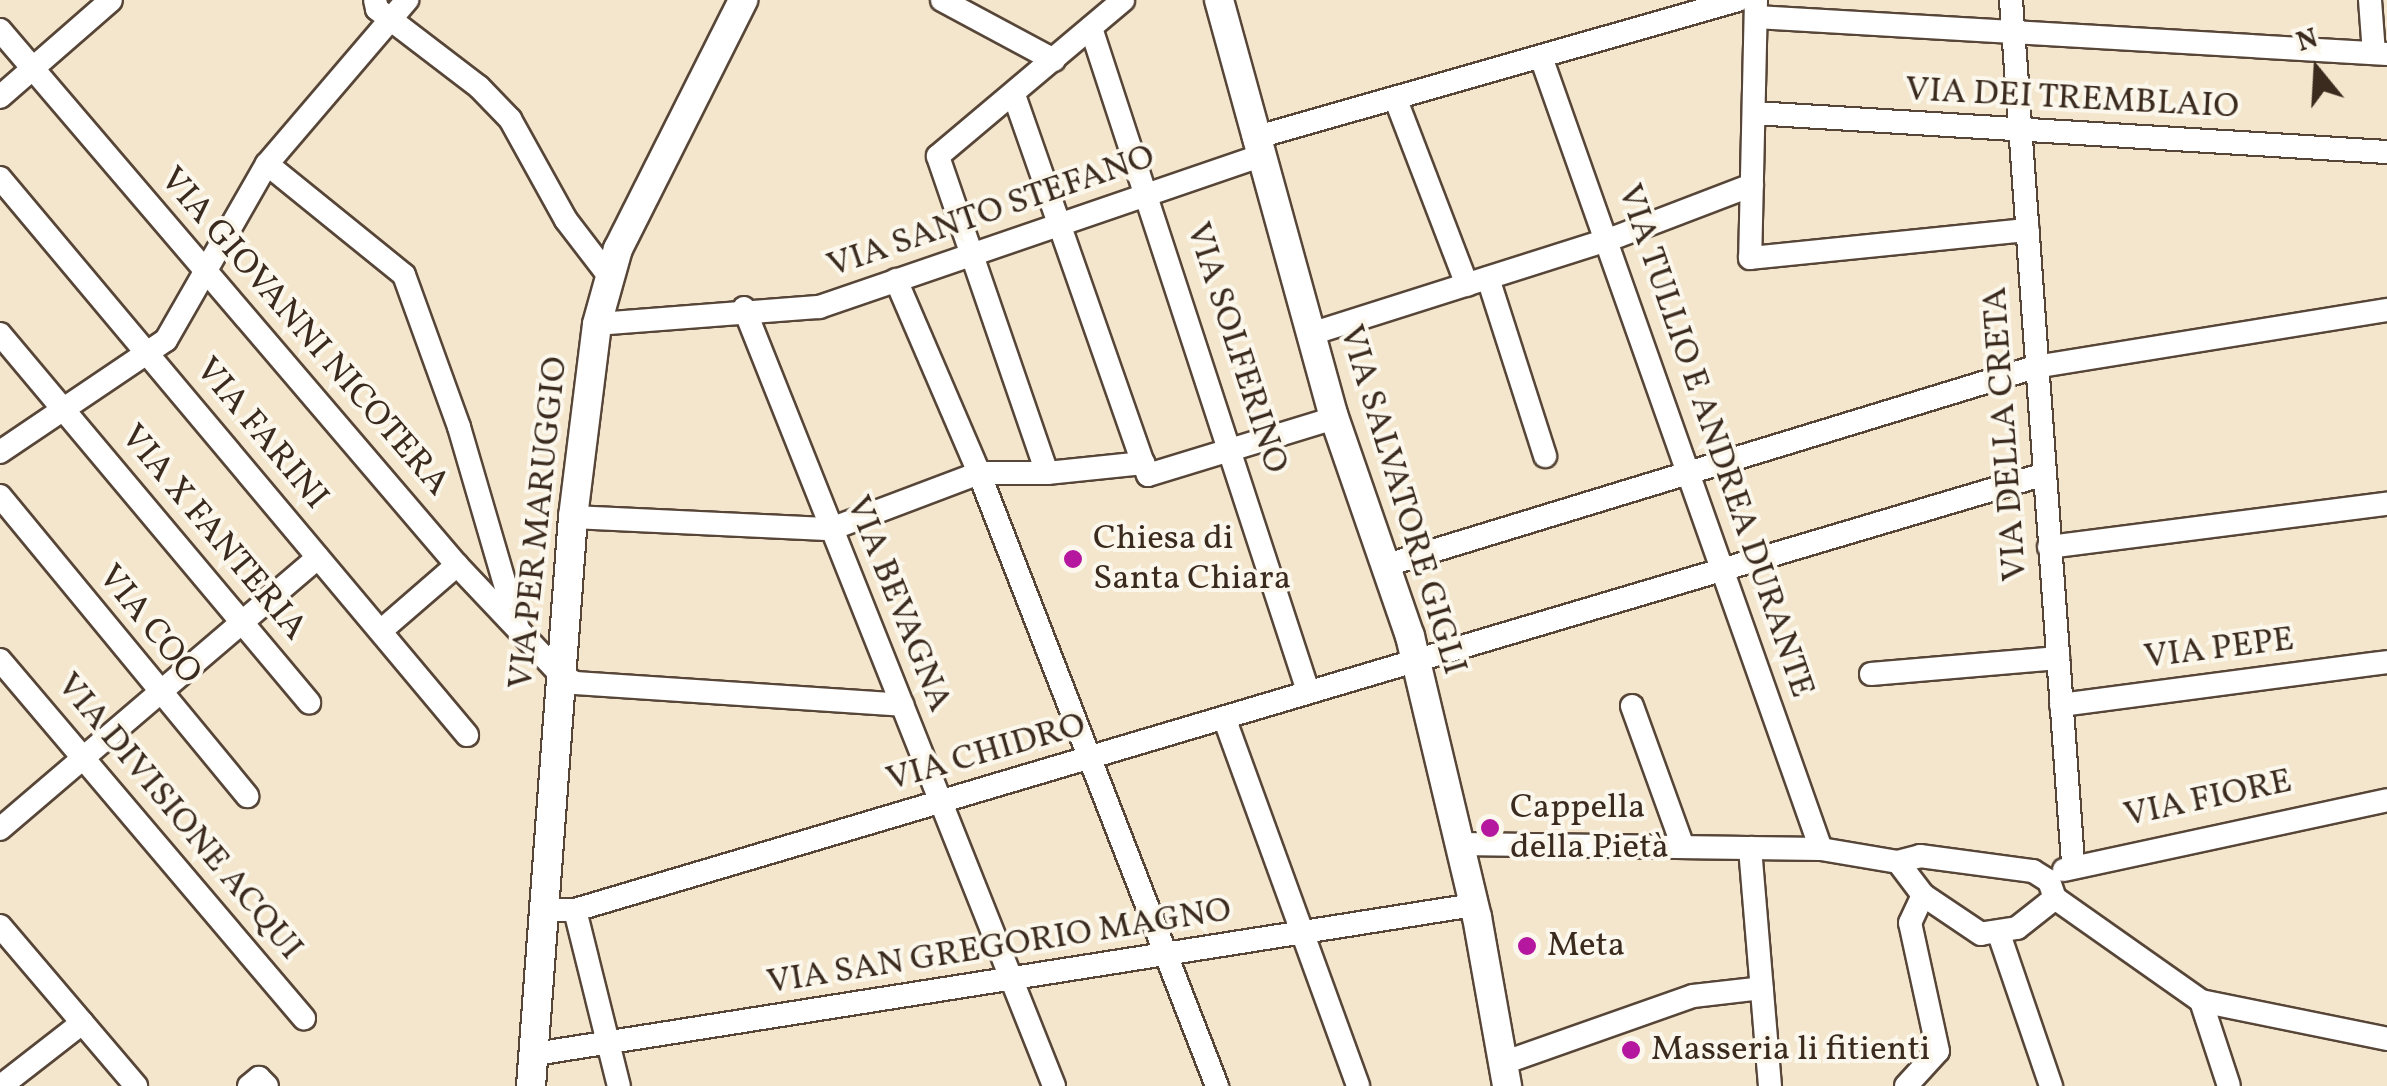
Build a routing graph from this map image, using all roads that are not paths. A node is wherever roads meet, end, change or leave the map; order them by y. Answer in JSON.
{"nodes":[{"id":1,"x":375,"y":0,"type":"edge"},
{"id":2,"x":407,"y":0,"type":"edge"},
{"id":3,"x":743,"y":0,"type":"edge"},
{"id":4,"x":942,"y":0,"type":"edge"},
{"id":5,"x":1123,"y":0,"type":"edge"},
{"id":6,"x":1219,"y":0,"type":"edge"},
{"id":7,"x":1738,"y":0,"type":"edge"},
{"id":8,"x":2011,"y":0,"type":"edge"},
{"id":9,"x":2370,"y":0,"type":"edge"},
{"id":10,"x":107,"y":1,"type":"edge"},
{"id":11,"x":985,"y":8,"type":"edge"},
{"id":12,"x":1756,"y":8,"type":"edge"},
{"id":13,"x":390,"y":20,"type":"junction"},
{"id":14,"x":1091,"y":28,"type":"junction"},
{"id":15,"x":0,"y":30,"type":"edge"},
{"id":16,"x":2013,"y":32,"type":"junction"},
{"id":17,"x":2380,"y":53,"type":"edge"},
{"id":18,"x":1541,"y":58,"type":"junction"},
{"id":19,"x":1054,"y":60,"type":"junction"},
{"id":20,"x":31,"y":70,"type":"junction"},
{"id":21,"x":1014,"y":95,"type":"junction"},
{"id":22,"x":0,"y":98,"type":"edge"},
{"id":23,"x":1396,"y":100,"type":"junction"},
{"id":24,"x":1754,"y":114,"type":"junction"},
{"id":25,"x":2021,"y":133,"type":"junction"},
{"id":26,"x":1256,"y":148,"type":"junction"},
{"id":27,"x":2387,"y":152,"type":"edge"},
{"id":28,"x":267,"y":164,"type":"junction"},
{"id":29,"x":0,"y":178,"type":"edge"},
{"id":30,"x":1752,"y":185,"type":"junction"},
{"id":31,"x":1151,"y":196,"type":"junction"},
{"id":32,"x":1064,"y":223,"type":"junction"},
{"id":33,"x":2028,"y":230,"type":"junction"},
{"id":34,"x":1608,"y":240,"type":"junction"},
{"id":35,"x":974,"y":254,"type":"junction"},
{"id":36,"x":202,"y":267,"type":"junction"},
{"id":37,"x":608,"y":276,"type":"junction"},
{"id":38,"x":896,"y":280,"type":"junction"},
{"id":39,"x":1477,"y":282,"type":"junction"},
{"id":40,"x":744,"y":308,"type":"junction"},
{"id":41,"x":2387,"y":310,"type":"edge"},
{"id":42,"x":597,"y":324,"type":"junction"},
{"id":43,"x":0,"y":334,"type":"edge"},
{"id":44,"x":1311,"y":334,"type":"junction"},
{"id":45,"x":150,"y":355,"type":"junction"},
{"id":46,"x":2035,"y":367,"type":"junction"},
{"id":47,"x":64,"y":410,"type":"junction"},
{"id":48,"x":1335,"y":418,"type":"junction"},
{"id":49,"x":1232,"y":450,"type":"junction"},
{"id":50,"x":0,"y":452,"type":"edge"},
{"id":51,"x":1545,"y":456,"type":"dead end"},
{"id":52,"x":974,"y":462,"type":"junction"},
{"id":53,"x":1144,"y":463,"type":"junction"},
{"id":54,"x":1691,"y":472,"type":"junction"},
{"id":55,"x":1047,"y":473,"type":"junction"},
{"id":56,"x":2042,"y":475,"type":"junction"},
{"id":57,"x":0,"y":496,"type":"edge"},
{"id":58,"x":2387,"y":504,"type":"edge"},
{"id":59,"x":573,"y":517,"type":"junction"},
{"id":60,"x":830,"y":529,"type":"junction"},
{"id":61,"x":2048,"y":546,"type":"junction"},
{"id":62,"x":318,"y":558,"type":"junction"},
{"id":63,"x":1390,"y":564,"type":"junction"},
{"id":64,"x":457,"y":565,"type":"junction"},
{"id":65,"x":1725,"y":570,"type":"junction"},
{"id":66,"x":242,"y":622,"type":"junction"},
{"id":67,"x":383,"y":629,"type":"junction"},
{"id":68,"x":518,"y":629,"type":"junction"},
{"id":69,"x":2058,"y":658,"type":"junction"},
{"id":70,"x":0,"y":660,"type":"edge"},
{"id":71,"x":1416,"y":660,"type":"junction"},
{"id":72,"x":2387,"y":662,"type":"edge"},
{"id":73,"x":560,"y":674,"type":"junction"},
{"id":74,"x":1871,"y":674,"type":"dead end"},
{"id":75,"x":1308,"y":691,"type":"junction"},
{"id":76,"x":159,"y":694,"type":"junction"},
{"id":77,"x":309,"y":702,"type":"dead end"},
{"id":78,"x":902,"y":705,"type":"junction"},
{"id":79,"x":2061,"y":705,"type":"junction"},
{"id":80,"x":1632,"y":706,"type":"dead end"},
{"id":81,"x":1225,"y":720,"type":"junction"},
{"id":82,"x":466,"y":735,"type":"dead end"},
{"id":83,"x":82,"y":759,"type":"junction"},
{"id":84,"x":1087,"y":760,"type":"junction"},
{"id":85,"x":246,"y":796,"type":"dead end"},
{"id":86,"x":2387,"y":800,"type":"edge"},
{"id":87,"x":940,"y":802,"type":"junction"},
{"id":88,"x":0,"y":829,"type":"edge"},
{"id":89,"x":1460,"y":844,"type":"junction"},
{"id":90,"x":1683,"y":847,"type":"junction"},
{"id":91,"x":1750,"y":848,"type":"junction"},
{"id":92,"x":1821,"y":849,"type":"junction"},
{"id":93,"x":1898,"y":862,"type":"junction"},
{"id":94,"x":2073,"y":863,"type":"junction"},
{"id":95,"x":2052,"y":890,"type":"junction"},
{"id":96,"x":1922,"y":895,"type":"junction"},
{"id":97,"x":1474,"y":905,"type":"junction"},
{"id":98,"x":545,"y":910,"type":"junction"},
{"id":99,"x":575,"y":910,"type":"junction"},
{"id":100,"x":0,"y":926,"type":"edge"},
{"id":101,"x":1302,"y":933,"type":"junction"},
{"id":102,"x":1999,"y":934,"type":"junction"},
{"id":103,"x":1166,"y":955,"type":"junction"},
{"id":104,"x":1010,"y":981,"type":"junction"},
{"id":105,"x":1762,"y":988,"type":"junction"},
{"id":106,"x":2201,"y":1001,"type":"junction"},
{"id":107,"x":304,"y":1019,"type":"dead end"},
{"id":108,"x":82,"y":1023,"type":"junction"},
{"id":109,"x":2387,"y":1039,"type":"edge"},
{"id":110,"x":608,"y":1045,"type":"junction"},
{"id":111,"x":535,"y":1054,"type":"junction"},
{"id":112,"x":1505,"y":1075,"type":"edge"},
{"id":113,"x":1,"y":1086,"type":"edge"},
{"id":114,"x":136,"y":1086,"type":"edge"},
{"id":115,"x":248,"y":1086,"type":"edge"},
{"id":116,"x":267,"y":1086,"type":"edge"},
{"id":117,"x":531,"y":1086,"type":"edge"},
{"id":118,"x":619,"y":1086,"type":"edge"},
{"id":119,"x":1054,"y":1086,"type":"edge"},
{"id":120,"x":1216,"y":1086,"type":"edge"},
{"id":121,"x":1358,"y":1086,"type":"edge"},
{"id":122,"x":1770,"y":1086,"type":"edge"},
{"id":123,"x":1906,"y":1086,"type":"edge"},
{"id":124,"x":2051,"y":1086,"type":"edge"},
{"id":125,"x":2229,"y":1086,"type":"edge"}],
"edges":[{"from":1,"to":13,"type":"street"},
{"from":2,"to":13,"type":"street"},
{"from":3,"to":37,"type":"street","name":"VIA PER MARUGGIO"},
{"from":4,"to":11,"type":"street"},
{"from":5,"to":14,"type":"street"},
{"from":6,"to":26,"type":"street","name":"VIA SALVATORE GIGLI"},
{"from":7,"to":18,"type":"street","name":"VIA SANTO STEFANO"},
{"from":8,"to":16,"type":"street","name":"VIA DELLA CRETA"},
{"from":9,"to":17,"type":"street"},
{"from":10,"to":20,"type":"street"},
{"from":11,"to":19,"type":"street"},
{"from":12,"to":16,"type":"street"},
{"from":12,"to":24,"type":"street"},
{"from":13,"to":28,"type":"street"},
{"from":13,"to":37,"type":"street"},
{"from":14,"to":19,"type":"street"},
{"from":14,"to":31,"type":"street","name":"VIA SOLFERINO"},
{"from":15,"to":20,"type":"street","name":"VIA GIOVANNI NICOTERA"},
{"from":16,"to":17,"type":"street"},
{"from":16,"to":25,"type":"street","name":"VIA DELLA CRETA"},
{"from":18,"to":23,"type":"street","name":"VIA SANTO STEFANO"},
{"from":18,"to":34,"type":"street","name":"VIA TULLIO E ANDREA DURANTE"},
{"from":19,"to":21,"type":"street"},
{"from":20,"to":22,"type":"street"},
{"from":20,"to":36,"type":"street","name":"VIA GIOVANNI NICOTERA"},
{"from":21,"to":32,"type":"street"},
{"from":21,"to":35,"type":"street"},
{"from":23,"to":26,"type":"street","name":"VIA SANTO STEFANO"},
{"from":23,"to":39,"type":"street"},
{"from":24,"to":25,"type":"street","name":"VIA DEI TREMBLAIO"},
{"from":24,"to":30,"type":"street"},
{"from":25,"to":27,"type":"street","name":"VIA DEI TREMBLAIO"},
{"from":25,"to":33,"type":"street","name":"VIA DELLA CRETA"},
{"from":26,"to":31,"type":"street","name":"VIA SANTO STEFANO"},
{"from":26,"to":44,"type":"street","name":"VIA SALVATORE GIGLI"},
{"from":28,"to":36,"type":"street"},
{"from":28,"to":68,"type":"street"},
{"from":29,"to":45,"type":"street","name":"VIA FARINI"},
{"from":30,"to":33,"type":"street"},
{"from":30,"to":34,"type":"street"},
{"from":31,"to":32,"type":"street","name":"VIA SANTO STEFANO"},
{"from":31,"to":49,"type":"street","name":"VIA SOLFERINO"},
{"from":32,"to":35,"type":"street","name":"VIA SANTO STEFANO"},
{"from":32,"to":53,"type":"street"},
{"from":33,"to":46,"type":"street","name":"VIA DELLA CRETA"},
{"from":34,"to":39,"type":"street"},
{"from":34,"to":54,"type":"street","name":"VIA TULLIO E ANDREA DURANTE"},
{"from":35,"to":38,"type":"street","name":"VIA SANTO STEFANO"},
{"from":35,"to":55,"type":"street"},
{"from":36,"to":45,"type":"street"},
{"from":36,"to":64,"type":"street","name":"VIA GIOVANNI NICOTERA"},
{"from":37,"to":42,"type":"street","name":"VIA PER MARUGGIO"},
{"from":38,"to":40,"type":"street","name":"VIA SANTO STEFANO"},
{"from":38,"to":52,"type":"street"},
{"from":39,"to":44,"type":"street"},
{"from":39,"to":51,"type":"street"},
{"from":40,"to":42,"type":"street","name":"VIA SANTO STEFANO"},
{"from":40,"to":60,"type":"street","name":"VIA BEVAGNA"},
{"from":41,"to":46,"type":"street"},
{"from":42,"to":59,"type":"street","name":"VIA PER MARUGGIO"},
{"from":43,"to":47,"type":"street","name":"VIA X FANTERIA"},
{"from":44,"to":48,"type":"street","name":"VIA SALVATORE GIGLI"},
{"from":45,"to":47,"type":"street"},
{"from":45,"to":62,"type":"street","name":"VIA FARINI"},
{"from":46,"to":54,"type":"street"},
{"from":46,"to":56,"type":"street","name":"VIA DELLA CRETA"},
{"from":47,"to":50,"type":"street"},
{"from":47,"to":66,"type":"street","name":"VIA X FANTERIA"},
{"from":48,"to":49,"type":"street"},
{"from":48,"to":63,"type":"street","name":"VIA SALVATORE GIGLI"},
{"from":49,"to":53,"type":"street"},
{"from":49,"to":75,"type":"street","name":"VIA SOLFERINO"},
{"from":52,"to":55,"type":"street"},
{"from":52,"to":60,"type":"street"},
{"from":52,"to":84,"type":"street"},
{"from":53,"to":55,"type":"street"},
{"from":54,"to":63,"type":"street"},
{"from":54,"to":65,"type":"street","name":"VIA TULLIO E ANDREA DURANTE"},
{"from":56,"to":61,"type":"street","name":"VIA DELLA CRETA"},
{"from":56,"to":65,"type":"street","name":"VIA CHIDRO"},
{"from":57,"to":76,"type":"street","name":"VIA COO"},
{"from":58,"to":61,"type":"street"},
{"from":59,"to":60,"type":"street"},
{"from":59,"to":73,"type":"street","name":"VIA PER MARUGGIO"},
{"from":60,"to":78,"type":"street","name":"VIA BEVAGNA"},
{"from":61,"to":69,"type":"street","name":"VIA DELLA CRETA"},
{"from":62,"to":66,"type":"street"},
{"from":62,"to":67,"type":"street","name":"VIA FARINI"},
{"from":63,"to":71,"type":"street","name":"VIA SALVATORE GIGLI"},
{"from":64,"to":67,"type":"street"},
{"from":64,"to":68,"type":"street","name":"VIA GIOVANNI NICOTERA"},
{"from":65,"to":71,"type":"street","name":"VIA CHIDRO"},
{"from":65,"to":92,"type":"street","name":"VIA TULLIO E ANDREA DURANTE"},
{"from":66,"to":76,"type":"street"},
{"from":66,"to":77,"type":"street","name":"VIA X FANTERIA"},
{"from":67,"to":82,"type":"street","name":"VIA FARINI"},
{"from":68,"to":73,"type":"street","name":"VIA GIOVANNI NICOTERA"},
{"from":69,"to":74,"type":"street"},
{"from":69,"to":79,"type":"street","name":"VIA DELLA CRETA"},
{"from":70,"to":83,"type":"street","name":"VIA DIVISIONE ACQUI"},
{"from":71,"to":75,"type":"street","name":"VIA CHIDRO"},
{"from":71,"to":89,"type":"street","name":"VIA SALVATORE GIGLI"},
{"from":72,"to":79,"type":"street","name":"VIA PEPE"},
{"from":73,"to":78,"type":"street"},
{"from":73,"to":98,"type":"street","name":"VIA PER MARUGGIO"},
{"from":75,"to":81,"type":"street","name":"VIA CHIDRO"},
{"from":76,"to":83,"type":"street"},
{"from":76,"to":85,"type":"street","name":"VIA COO"},
{"from":78,"to":87,"type":"street","name":"VIA BEVAGNA"},
{"from":79,"to":94,"type":"street","name":"VIA DELLA CRETA"},
{"from":80,"to":90,"type":"street"},
{"from":81,"to":84,"type":"street","name":"VIA CHIDRO"},
{"from":81,"to":101,"type":"street"},
{"from":83,"to":88,"type":"street"},
{"from":83,"to":107,"type":"street","name":"VIA DIVISIONE ACQUI"},
{"from":84,"to":87,"type":"street","name":"VIA CHIDRO"},
{"from":84,"to":103,"type":"street"},
{"from":86,"to":94,"type":"street","name":"VIA FIORE"},
{"from":87,"to":99,"type":"street","name":"VIA CHIDRO"},
{"from":87,"to":104,"type":"street","name":"VIA BEVAGNA"},
{"from":89,"to":90,"type":"street"},
{"from":89,"to":97,"type":"street","name":"VIA SALVATORE GIGLI"},
{"from":90,"to":91,"type":"street"},
{"from":91,"to":92,"type":"street"},
{"from":91,"to":105,"type":"street"},
{"from":92,"to":93,"type":"street"},
{"from":93,"to":95,"type":"street"},
{"from":93,"to":96,"type":"street"},
{"from":94,"to":95,"type":"street","name":"VIA FIORE"},
{"from":95,"to":102,"type":"street","name":"VIA FIORE"},
{"from":95,"to":106,"type":"street"},
{"from":96,"to":102,"type":"street"},
{"from":96,"to":123,"type":"street"},
{"from":97,"to":101,"type":"street","name":"VIA SAN GREGORIO MAGNO"},
{"from":97,"to":112,"type":"street","name":"VIA SALVATORE GIGLI"},
{"from":98,"to":99,"type":"street","name":"VIA CHIDRO"},
{"from":98,"to":111,"type":"street","name":"VIA PER MARUGGIO"},
{"from":99,"to":110,"type":"street"},
{"from":100,"to":108,"type":"street"},
{"from":101,"to":103,"type":"street","name":"VIA SAN GREGORIO MAGNO"},
{"from":101,"to":121,"type":"street"},
{"from":102,"to":124,"type":"street"},
{"from":103,"to":104,"type":"street","name":"VIA SAN GREGORIO MAGNO"},
{"from":103,"to":120,"type":"street"},
{"from":104,"to":110,"type":"street","name":"VIA SAN GREGORIO MAGNO"},
{"from":104,"to":119,"type":"street","name":"VIA BEVAGNA"},
{"from":105,"to":112,"type":"street"},
{"from":105,"to":122,"type":"street"},
{"from":106,"to":109,"type":"street"},
{"from":106,"to":125,"type":"street"},
{"from":108,"to":113,"type":"street"},
{"from":108,"to":114,"type":"street"},
{"from":110,"to":111,"type":"street","name":"VIA SAN GREGORIO MAGNO"},
{"from":110,"to":118,"type":"street"},
{"from":111,"to":117,"type":"street","name":"VIA PER MARUGGIO"},
{"from":115,"to":116,"type":"street"}]}
